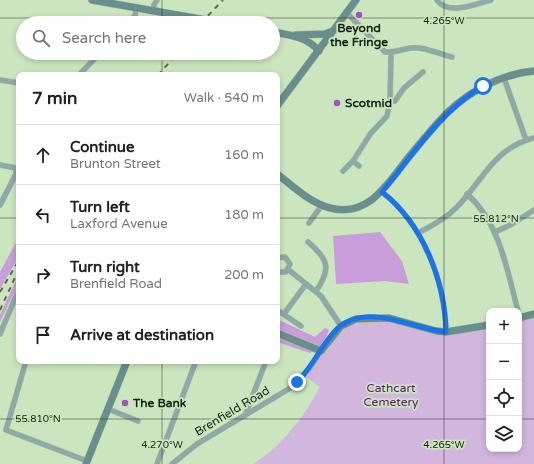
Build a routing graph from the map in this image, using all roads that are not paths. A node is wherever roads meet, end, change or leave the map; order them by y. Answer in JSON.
{"nodes":[{"id":1,"x":92,"y":0,"type":"edge"},
{"id":2,"x":157,"y":0,"type":"edge"},
{"id":3,"x":356,"y":0,"type":"edge"},
{"id":4,"x":437,"y":0,"type":"edge"},
{"id":5,"x":491,"y":0,"type":"edge"},
{"id":6,"x":136,"y":8,"type":"junction"},
{"id":7,"x":152,"y":11,"type":"junction"},
{"id":8,"x":347,"y":13,"type":"junction"},
{"id":9,"x":135,"y":16,"type":"edge"},
{"id":10,"x":182,"y":16,"type":"edge"},
{"id":11,"x":333,"y":31,"type":"junction"},
{"id":12,"x":280,"y":33,"type":"edge"},
{"id":13,"x":298,"y":35,"type":"junction"},
{"id":14,"x":321,"y":48,"type":"junction"},
{"id":15,"x":391,"y":53,"type":"junction"},
{"id":16,"x":452,"y":57,"type":"dead end"},
{"id":17,"x":93,"y":60,"type":"edge"},
{"id":18,"x":534,"y":71,"type":"edge"},
{"id":19,"x":81,"y":72,"type":"edge"},
{"id":20,"x":423,"y":72,"type":"dead end"},
{"id":21,"x":504,"y":78,"type":"junction"},
{"id":22,"x":0,"y":80,"type":"edge"},
{"id":23,"x":16,"y":83,"type":"edge"},
{"id":24,"x":390,"y":101,"type":"junction"},
{"id":25,"x":280,"y":102,"type":"edge"},
{"id":26,"x":534,"y":138,"type":"edge"},
{"id":27,"x":526,"y":140,"type":"junction"},
{"id":28,"x":353,"y":161,"type":"junction"},
{"id":29,"x":0,"y":165,"type":"edge"},
{"id":30,"x":359,"y":166,"type":"dead end"},
{"id":31,"x":16,"y":167,"type":"edge"},
{"id":32,"x":343,"y":171,"type":"dead end"},
{"id":33,"x":16,"y":174,"type":"edge"},
{"id":34,"x":280,"y":176,"type":"edge"},
{"id":35,"x":382,"y":192,"type":"junction"},
{"id":36,"x":467,"y":194,"type":"junction"},
{"id":37,"x":0,"y":205,"type":"edge"},
{"id":38,"x":322,"y":205,"type":"junction"},
{"id":39,"x":534,"y":210,"type":"edge"},
{"id":40,"x":309,"y":224,"type":"dead end"},
{"id":41,"x":494,"y":232,"type":"junction"},
{"id":42,"x":418,"y":233,"type":"junction"},
{"id":43,"x":308,"y":242,"type":"dead end"},
{"id":44,"x":280,"y":257,"type":"edge"},
{"id":45,"x":289,"y":270,"type":"junction"},
{"id":46,"x":280,"y":272,"type":"edge"},
{"id":47,"x":306,"y":284,"type":"junction"},
{"id":48,"x":316,"y":291,"type":"junction"},
{"id":49,"x":16,"y":296,"type":"edge"},
{"id":50,"x":517,"y":308,"type":"edge"},
{"id":51,"x":280,"y":312,"type":"edge"},
{"id":52,"x":284,"y":314,"type":"junction"},
{"id":53,"x":534,"y":314,"type":"edge"},
{"id":54,"x":522,"y":317,"type":"edge"},
{"id":55,"x":486,"y":325,"type":"edge"},
{"id":56,"x":301,"y":326,"type":"dead end"},
{"id":57,"x":341,"y":326,"type":"junction"},
{"id":58,"x":446,"y":332,"type":"junction"},
{"id":59,"x":0,"y":334,"type":"edge"},
{"id":60,"x":280,"y":334,"type":"edge"},
{"id":61,"x":322,"y":350,"type":"junction"},
{"id":62,"x":25,"y":364,"type":"edge"},
{"id":63,"x":126,"y":364,"type":"edge"},
{"id":64,"x":195,"y":364,"type":"edge"},
{"id":65,"x":265,"y":364,"type":"edge"},
{"id":66,"x":108,"y":409,"type":"junction"},
{"id":67,"x":245,"y":416,"type":"junction"},
{"id":68,"x":138,"y":421,"type":"dead end"},
{"id":69,"x":86,"y":463,"type":"edge"},
{"id":70,"x":157,"y":464,"type":"edge"},
{"id":71,"x":172,"y":464,"type":"edge"}],
"edges":[{"from":1,"to":6,"type":"street"},
{"from":2,"to":7,"type":"street"},
{"from":3,"to":8,"type":"street"},
{"from":4,"to":5,"type":"street"},
{"from":6,"to":7,"type":"street"},
{"from":6,"to":9,"type":"street"},
{"from":7,"to":10,"type":"street"},
{"from":8,"to":11,"type":"street"},
{"from":8,"to":15,"type":"street"},
{"from":11,"to":13,"type":"street"},
{"from":11,"to":14,"type":"street"},
{"from":12,"to":13,"type":"street"},
{"from":13,"to":14,"type":"street"},
{"from":14,"to":25,"type":"street"},
{"from":15,"to":16,"type":"street"},
{"from":15,"to":24,"type":"street"},
{"from":17,"to":19,"type":"street"},
{"from":18,"to":21,"type":"street"},
{"from":20,"to":24,"type":"street"},
{"from":21,"to":27,"type":"street"},
{"from":21,"to":35,"type":"street"},
{"from":22,"to":23,"type":"street"},
{"from":24,"to":28,"type":"street"},
{"from":26,"to":27,"type":"street"},
{"from":27,"to":36,"type":"street"},
{"from":28,"to":30,"type":"street"},
{"from":28,"to":32,"type":"street"},
{"from":29,"to":31,"type":"street"},
{"from":33,"to":37,"type":"street"},
{"from":34,"to":38,"type":"street"},
{"from":35,"to":38,"type":"street"},
{"from":35,"to":42,"type":"street"},
{"from":36,"to":41,"type":"street"},
{"from":36,"to":42,"type":"street"},
{"from":38,"to":40,"type":"street"},
{"from":39,"to":41,"type":"street"},
{"from":41,"to":50,"type":"street"},
{"from":42,"to":58,"type":"street"},
{"from":43,"to":48,"type":"street"},
{"from":44,"to":45,"type":"street"},
{"from":45,"to":46,"type":"street"},
{"from":45,"to":47,"type":"street"},
{"from":47,"to":48,"type":"street"},
{"from":47,"to":52,"type":"street"},
{"from":48,"to":57,"type":"street"},
{"from":49,"to":59,"type":"street"},
{"from":51,"to":52,"type":"street"},
{"from":52,"to":56,"type":"street"},
{"from":53,"to":54,"type":"street"},
{"from":55,"to":58,"type":"street"},
{"from":57,"to":58,"type":"street"},
{"from":57,"to":61,"type":"street","name":"Brenfield Road"},
{"from":60,"to":61,"type":"street"},
{"from":61,"to":67,"type":"street","name":"Brenfield Road"},
{"from":62,"to":69,"type":"street"},
{"from":63,"to":66,"type":"street"},
{"from":64,"to":70,"type":"street"},
{"from":65,"to":67,"type":"street"},
{"from":66,"to":68,"type":"street"},
{"from":66,"to":69,"type":"street"},
{"from":67,"to":71,"type":"street","name":"Brenfield Road"}]}
